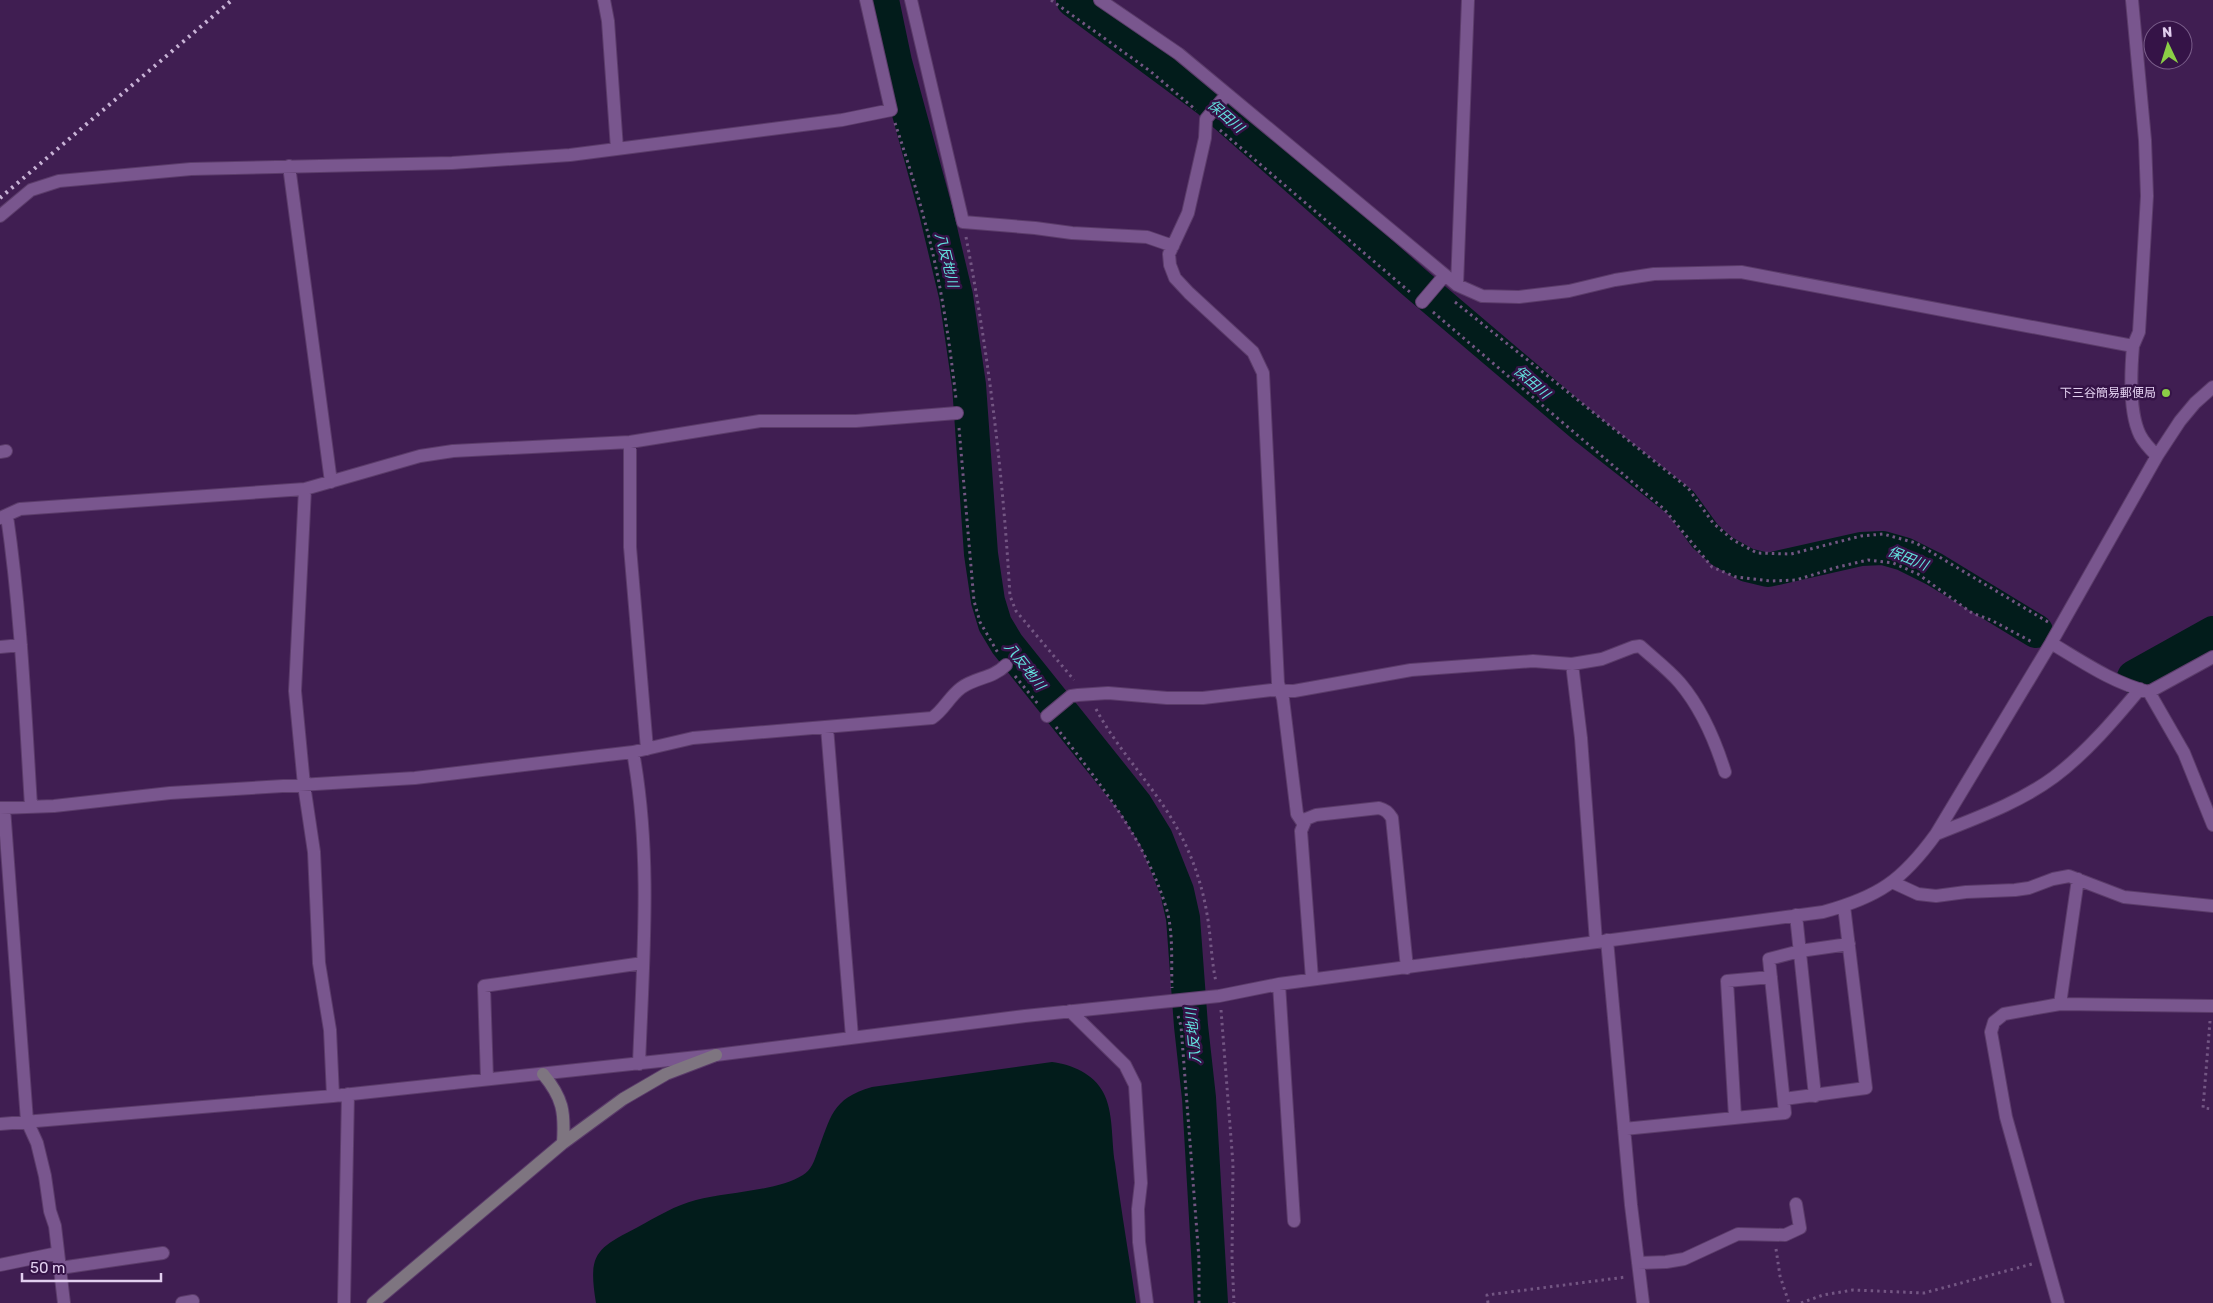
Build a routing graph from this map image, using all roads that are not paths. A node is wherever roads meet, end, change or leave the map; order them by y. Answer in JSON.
{"nodes":[{"id":1,"x":604,"y":0,"type":"edge"},
{"id":2,"x":866,"y":0,"type":"edge"},
{"id":3,"x":911,"y":0,"type":"edge"},
{"id":4,"x":1100,"y":0,"type":"edge"},
{"id":5,"x":1468,"y":0,"type":"edge"},
{"id":6,"x":2132,"y":0,"type":"edge"},
{"id":7,"x":1224,"y":97,"type":"junction"},
{"id":8,"x":617,"y":149,"type":"junction"},
{"id":9,"x":289,"y":166,"type":"junction"},
{"id":10,"x":0,"y":216,"type":"edge"},
{"id":11,"x":1173,"y":246,"type":"junction"},
{"id":12,"x":1445,"y":275,"type":"junction"},
{"id":13,"x":1457,"y":285,"type":"junction"},
{"id":14,"x":1423,"y":301,"type":"road end"},
{"id":15,"x":2133,"y":346,"type":"junction"},
{"id":16,"x":2213,"y":387,"type":"edge"},
{"id":17,"x":957,"y":413,"type":"road end"},
{"id":18,"x":630,"y":442,"type":"junction"},
{"id":19,"x":2157,"y":456,"type":"junction"},
{"id":20,"x":331,"y":482,"type":"junction"},
{"id":21,"x":305,"y":490,"type":"junction"},
{"id":22,"x":4,"y":517,"type":"edge"},
{"id":23,"x":21,"y":644,"type":"junction"},
{"id":24,"x":2049,"y":646,"type":"junction"},
{"id":25,"x":0,"y":647,"type":"edge"},
{"id":26,"x":2213,"y":657,"type":"edge"},
{"id":27,"x":1572,"y":664,"type":"junction"},
{"id":28,"x":1006,"y":665,"type":"road end"},
{"id":29,"x":1280,"y":691,"type":"junction"},
{"id":30,"x":2144,"y":691,"type":"junction"},
{"id":31,"x":1049,"y":714,"type":"road end"},
{"id":32,"x":827,"y":727,"type":"junction"},
{"id":33,"x":647,"y":748,"type":"junction"},
{"id":34,"x":633,"y":752,"type":"junction"},
{"id":35,"x":1725,"y":772,"type":"dead end"},
{"id":36,"x":304,"y":784,"type":"junction"},
{"id":37,"x":31,"y":806,"type":"junction"},
{"id":38,"x":2,"y":808,"type":"edge"},
{"id":39,"x":1303,"y":823,"type":"junction"},
{"id":40,"x":2213,"y":825,"type":"edge"},
{"id":41,"x":1936,"y":834,"type":"junction"},
{"id":42,"x":2078,"y":879,"type":"junction"},
{"id":43,"x":1892,"y":882,"type":"junction"},
{"id":44,"x":5,"y":883,"type":"edge"},
{"id":45,"x":1844,"y":906,"type":"junction"},
{"id":46,"x":2213,"y":906,"type":"edge"},
{"id":47,"x":1796,"y":915,"type":"junction"},
{"id":48,"x":1602,"y":941,"type":"junction"},
{"id":49,"x":1849,"y":944,"type":"junction"},
{"id":50,"x":1800,"y":951,"type":"junction"},
{"id":51,"x":643,"y":963,"type":"junction"},
{"id":52,"x":1407,"y":968,"type":"junction"},
{"id":53,"x":1770,"y":977,"type":"junction"},
{"id":54,"x":1312,"y":980,"type":"junction"},
{"id":55,"x":1279,"y":984,"type":"junction"},
{"id":56,"x":2060,"y":1004,"type":"junction"},
{"id":57,"x":2212,"y":1007,"type":"edge"},
{"id":58,"x":1070,"y":1010,"type":"junction"},
{"id":59,"x":852,"y":1037,"type":"junction"},
{"id":60,"x":716,"y":1055,"type":"junction"},
{"id":61,"x":639,"y":1064,"type":"junction"},
{"id":62,"x":543,"y":1074,"type":"junction"},
{"id":63,"x":487,"y":1079,"type":"junction"},
{"id":64,"x":348,"y":1094,"type":"junction"},
{"id":65,"x":332,"y":1096,"type":"junction"},
{"id":66,"x":1815,"y":1096,"type":"junction"},
{"id":67,"x":1784,"y":1099,"type":"junction"},
{"id":68,"x":1735,"y":1117,"type":"junction"},
{"id":69,"x":27,"y":1122,"type":"junction"},
{"id":70,"x":0,"y":1124,"type":"edge"},
{"id":71,"x":1624,"y":1130,"type":"junction"},
{"id":72,"x":563,"y":1143,"type":"junction"},
{"id":73,"x":1796,"y":1204,"type":"dead end"},
{"id":74,"x":1294,"y":1221,"type":"dead end"},
{"id":75,"x":58,"y":1253,"type":"junction"},
{"id":76,"x":163,"y":1253,"type":"dead end"},
{"id":77,"x":0,"y":1265,"type":"edge"},
{"id":78,"x":60,"y":1268,"type":"junction"},
{"id":79,"x":1638,"y":1269,"type":"junction"},
{"id":80,"x":64,"y":1303,"type":"edge"},
{"id":81,"x":344,"y":1303,"type":"edge"},
{"id":82,"x":373,"y":1303,"type":"edge"},
{"id":83,"x":1147,"y":1303,"type":"edge"},
{"id":84,"x":1643,"y":1303,"type":"edge"},
{"id":85,"x":2058,"y":1303,"type":"edge"}],
"edges":[{"from":1,"to":8,"type":"street"},
{"from":2,"to":8,"type":"street"},
{"from":3,"to":11,"type":"street"},
{"from":4,"to":7,"type":"street"},
{"from":5,"to":13,"type":"street"},
{"from":6,"to":15,"type":"street"},
{"from":7,"to":11,"type":"street"},
{"from":7,"to":12,"type":"street"},
{"from":8,"to":9,"type":"street"},
{"from":9,"to":10,"type":"street"},
{"from":9,"to":20,"type":"street"},
{"from":11,"to":29,"type":"street"},
{"from":12,"to":13,"type":"street"},
{"from":12,"to":14,"type":"street"},
{"from":13,"to":15,"type":"street"},
{"from":15,"to":19,"type":"street"},
{"from":16,"to":19,"type":"street"},
{"from":17,"to":18,"type":"street"},
{"from":18,"to":20,"type":"street"},
{"from":18,"to":33,"type":"street"},
{"from":19,"to":24,"type":"street"},
{"from":20,"to":21,"type":"street"},
{"from":21,"to":22,"type":"street"},
{"from":21,"to":36,"type":"street"},
{"from":22,"to":23,"type":"street"},
{"from":23,"to":25,"type":"street"},
{"from":23,"to":37,"type":"street"},
{"from":24,"to":30,"type":"street"},
{"from":24,"to":41,"type":"street"},
{"from":26,"to":30,"type":"street"},
{"from":27,"to":29,"type":"street"},
{"from":27,"to":35,"type":"street"},
{"from":27,"to":48,"type":"street"},
{"from":28,"to":32,"type":"street"},
{"from":29,"to":31,"type":"street"},
{"from":29,"to":39,"type":"street"},
{"from":30,"to":40,"type":"street"},
{"from":30,"to":41,"type":"street"},
{"from":32,"to":33,"type":"street"},
{"from":32,"to":59,"type":"street"},
{"from":33,"to":34,"type":"street"},
{"from":34,"to":36,"type":"street"},
{"from":34,"to":51,"type":"street"},
{"from":36,"to":37,"type":"street"},
{"from":36,"to":65,"type":"street"},
{"from":37,"to":38,"type":"street"},
{"from":38,"to":44,"type":"street"},
{"from":39,"to":52,"type":"street"},
{"from":39,"to":54,"type":"street"},
{"from":41,"to":43,"type":"street"},
{"from":42,"to":43,"type":"street"},
{"from":42,"to":46,"type":"street"},
{"from":42,"to":56,"type":"street"},
{"from":43,"to":45,"type":"street"},
{"from":44,"to":69,"type":"street"},
{"from":45,"to":47,"type":"street"},
{"from":45,"to":49,"type":"street"},
{"from":47,"to":48,"type":"street"},
{"from":47,"to":50,"type":"street"},
{"from":48,"to":52,"type":"street"},
{"from":48,"to":71,"type":"street"},
{"from":49,"to":50,"type":"street"},
{"from":49,"to":66,"type":"street"},
{"from":50,"to":53,"type":"street"},
{"from":50,"to":66,"type":"street"},
{"from":51,"to":61,"type":"street"},
{"from":51,"to":63,"type":"street"},
{"from":52,"to":54,"type":"street"},
{"from":53,"to":67,"type":"street"},
{"from":53,"to":68,"type":"street"},
{"from":54,"to":55,"type":"street"},
{"from":55,"to":58,"type":"street"},
{"from":55,"to":74,"type":"street"},
{"from":56,"to":57,"type":"street"},
{"from":56,"to":85,"type":"street"},
{"from":58,"to":59,"type":"street"},
{"from":58,"to":83,"type":"street"},
{"from":59,"to":60,"type":"street"},
{"from":60,"to":61,"type":"street"},
{"from":60,"to":72,"type":"street"},
{"from":61,"to":62,"type":"street"},
{"from":62,"to":63,"type":"street"},
{"from":62,"to":72,"type":"street"},
{"from":63,"to":64,"type":"street"},
{"from":64,"to":65,"type":"street"},
{"from":64,"to":81,"type":"street"},
{"from":65,"to":69,"type":"street"},
{"from":66,"to":67,"type":"street"},
{"from":67,"to":68,"type":"street"},
{"from":68,"to":71,"type":"street"},
{"from":69,"to":70,"type":"street"},
{"from":69,"to":75,"type":"street"},
{"from":71,"to":79,"type":"street"},
{"from":72,"to":82,"type":"street"},
{"from":73,"to":79,"type":"street"},
{"from":75,"to":77,"type":"street"},
{"from":75,"to":78,"type":"street"},
{"from":76,"to":78,"type":"street"},
{"from":78,"to":80,"type":"street"},
{"from":79,"to":84,"type":"street"}]}
